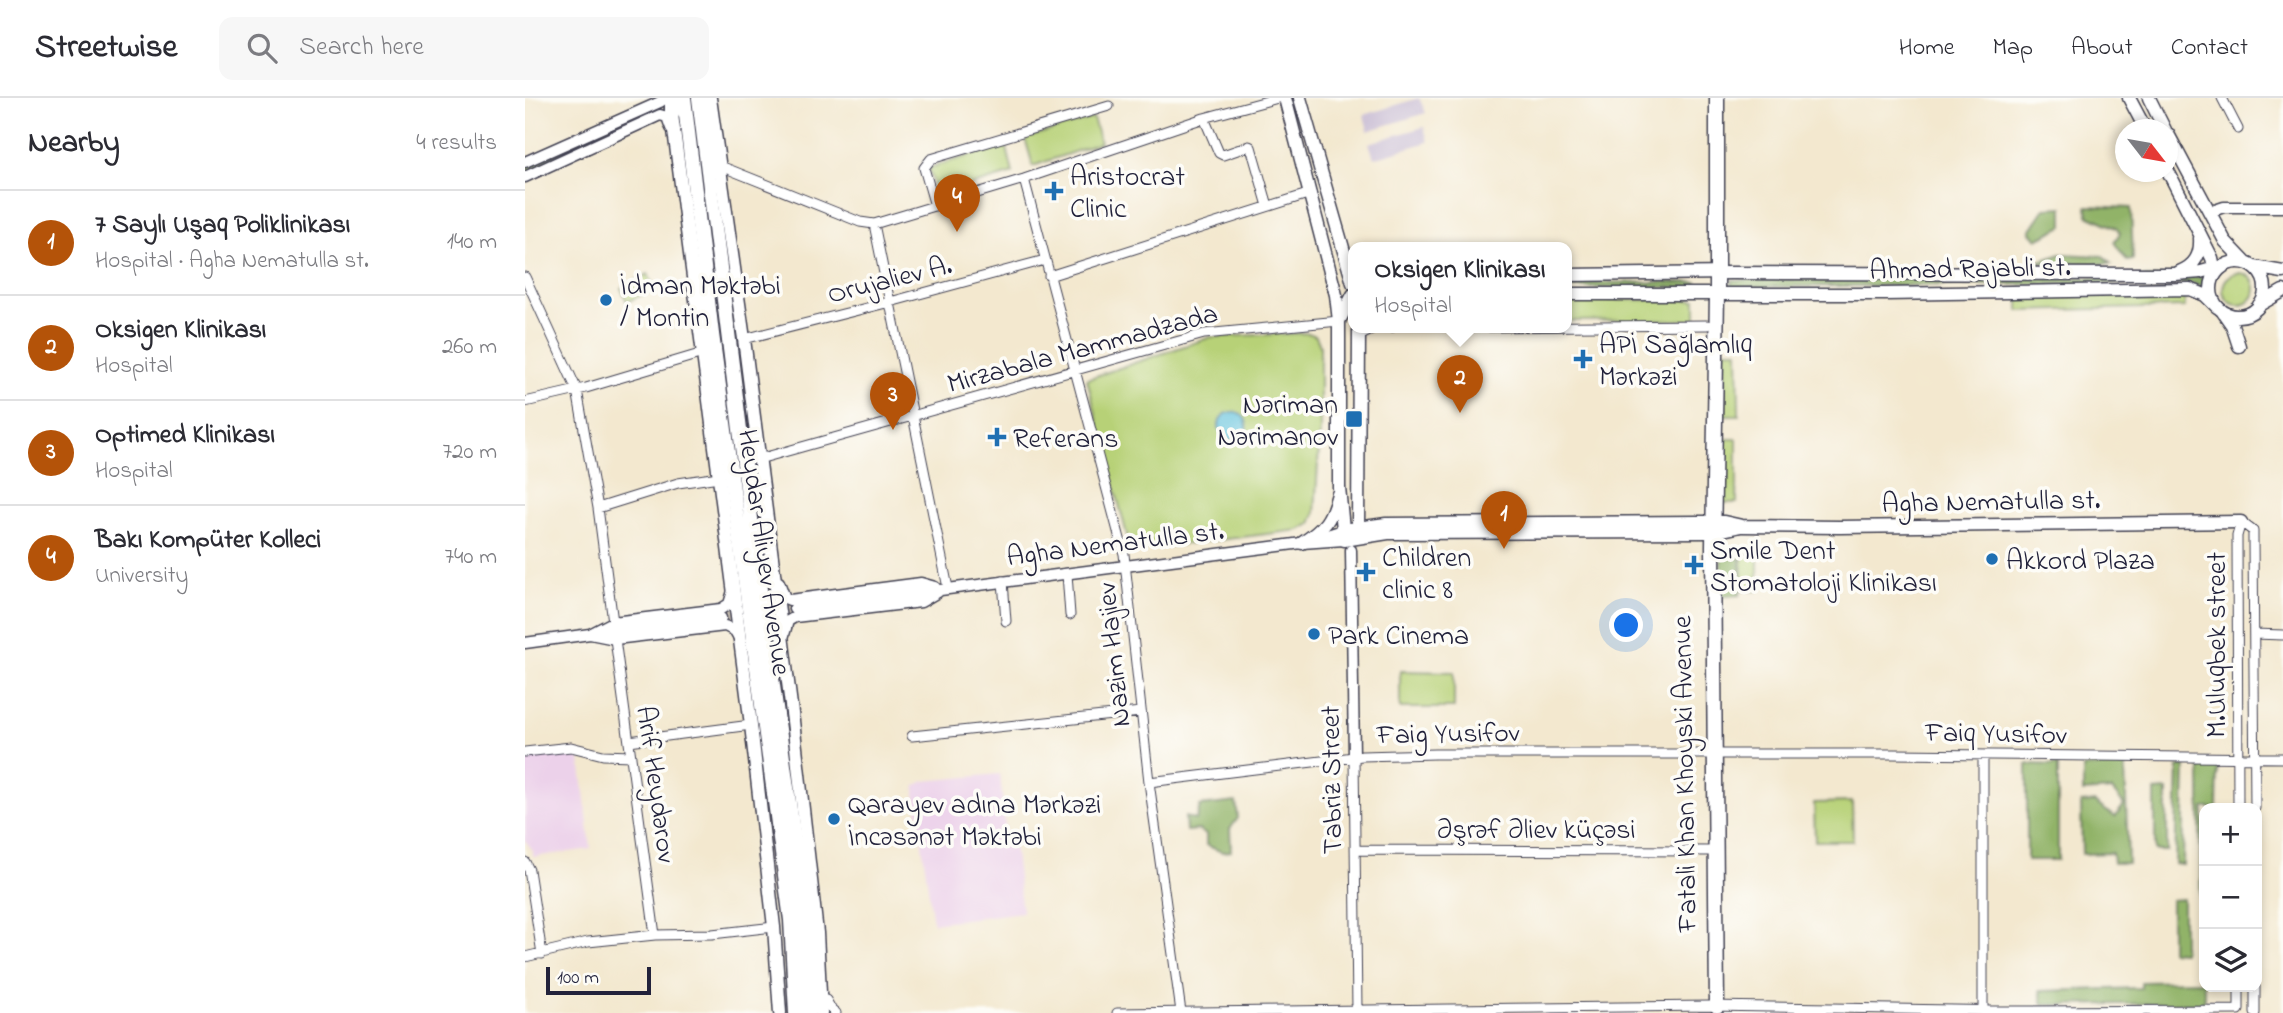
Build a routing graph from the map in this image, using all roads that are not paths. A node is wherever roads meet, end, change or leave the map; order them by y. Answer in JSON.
{"nodes":[{"id":1,"x":669,"y":98,"type":"edge"},
{"id":2,"x":684,"y":98,"type":"edge"},
{"id":3,"x":699,"y":98,"type":"edge"},
{"id":4,"x":710,"y":98,"type":"edge"},
{"id":5,"x":1278,"y":98,"type":"edge"},
{"id":6,"x":1285,"y":98,"type":"edge"},
{"id":7,"x":1300,"y":98,"type":"edge"},
{"id":8,"x":1708,"y":98,"type":"edge"},
{"id":9,"x":1717,"y":98,"type":"edge"},
{"id":10,"x":2129,"y":98,"type":"edge"},
{"id":11,"x":2149,"y":98,"type":"edge"},
{"id":12,"x":2222,"y":98,"type":"edge"},
{"id":13,"x":1109,"y":106,"type":"dead end"},
{"id":14,"x":671,"y":114,"type":"joint"},
{"id":15,"x":1204,"y":118,"type":"junction"},
{"id":16,"x":2140,"y":119,"type":"edge"},
{"id":17,"x":2160,"y":119,"type":"edge"},
{"id":18,"x":2238,"y":129,"type":"dead end"},
{"id":19,"x":675,"y":137,"type":"junction"},
{"id":20,"x":2178,"y":154,"type":"edge"},
{"id":21,"x":525,"y":162,"type":"edge"},
{"id":22,"x":718,"y":165,"type":"junction"},
{"id":23,"x":525,"y":177,"type":"edge"},
{"id":24,"x":1024,"y":179,"type":"junction"},
{"id":25,"x":2173,"y":182,"type":"edge"},
{"id":26,"x":1311,"y":193,"type":"junction"},
{"id":27,"x":935,"y":206,"type":"junction"},
{"id":28,"x":1268,"y":206,"type":"junction"},
{"id":29,"x":2283,"y":207,"type":"edge"},
{"id":30,"x":2209,"y":212,"type":"junction"},
{"id":31,"x":874,"y":224,"type":"junction"},
{"id":32,"x":2200,"y":234,"type":"junction"},
{"id":33,"x":1348,"y":258,"type":"edge"},
{"id":34,"x":1045,"y":260,"type":"junction"},
{"id":35,"x":2250,"y":265,"type":"junction"},
{"id":36,"x":1715,"y":270,"type":"junction"},
{"id":37,"x":1332,"y":272,"type":"junction"},
{"id":38,"x":2217,"y":272,"type":"junction"},
{"id":39,"x":2283,"y":272,"type":"edge"},
{"id":40,"x":2175,"y":274,"type":"junction"},
{"id":41,"x":1572,"y":275,"type":"edge"},
{"id":42,"x":1049,"y":276,"type":"junction"},
{"id":43,"x":525,"y":277,"type":"edge"},
{"id":44,"x":1348,"y":290,"type":"edge"},
{"id":45,"x":2283,"y":291,"type":"edge"},
{"id":46,"x":1708,"y":293,"type":"junction"},
{"id":47,"x":1572,"y":294,"type":"edge"},
{"id":48,"x":890,"y":302,"type":"junction"},
{"id":49,"x":1348,"y":304,"type":"edge"},
{"id":50,"x":2220,"y":309,"type":"junction"},
{"id":51,"x":2255,"y":309,"type":"junction"},
{"id":52,"x":1339,"y":321,"type":"junction"},
{"id":53,"x":1707,"y":325,"type":"junction"},
{"id":54,"x":1348,"y":326,"type":"edge"},
{"id":55,"x":1572,"y":326,"type":"edge"},
{"id":56,"x":1359,"y":333,"type":"edge"},
{"id":57,"x":744,"y":339,"type":"junction"},
{"id":58,"x":703,"y":353,"type":"junction"},
{"id":59,"x":1075,"y":371,"type":"junction"},
{"id":60,"x":577,"y":390,"type":"junction"},
{"id":61,"x":525,"y":402,"type":"edge"},
{"id":62,"x":912,"y":415,"type":"junction"},
{"id":63,"x":1357,"y":435,"type":"junction"},
{"id":64,"x":1339,"y":436,"type":"junction"},
{"id":65,"x":759,"y":459,"type":"junction"},
{"id":66,"x":719,"y":477,"type":"junction"},
{"id":67,"x":1339,"y":487,"type":"junction"},
{"id":68,"x":598,"y":508,"type":"junction"},
{"id":69,"x":2241,"y":522,"type":"junction"},
{"id":70,"x":1708,"y":527,"type":"junction"},
{"id":71,"x":1358,"y":532,"type":"junction"},
{"id":72,"x":1346,"y":540,"type":"junction"},
{"id":73,"x":1302,"y":543,"type":"junction"},
{"id":74,"x":773,"y":561,"type":"junction"},
{"id":75,"x":1126,"y":566,"type":"junction"},
{"id":76,"x":1067,"y":574,"type":"junction"},
{"id":77,"x":1003,"y":581,"type":"junction"},
{"id":78,"x":942,"y":589,"type":"junction"},
{"id":79,"x":733,"y":590,"type":"junction"},
{"id":80,"x":794,"y":608,"type":"tunnel mouth"},
{"id":81,"x":1070,"y":615,"type":"dead end"},
{"id":82,"x":721,"y":618,"type":"tunnel mouth"},
{"id":83,"x":1006,"y":621,"type":"dead end"},
{"id":84,"x":613,"y":622,"type":"junction"},
{"id":85,"x":590,"y":634,"type":"junction"},
{"id":86,"x":2253,"y":634,"type":"junction"},
{"id":87,"x":2283,"y":635,"type":"edge"},
{"id":88,"x":614,"y":639,"type":"junction"},
{"id":89,"x":740,"y":639,"type":"junction"},
{"id":90,"x":525,"y":643,"type":"edge"},
{"id":91,"x":782,"y":648,"type":"junction"},
{"id":92,"x":1141,"y":712,"type":"junction"},
{"id":93,"x":751,"y":724,"type":"junction"},
{"id":94,"x":912,"y":736,"type":"dead end"},
{"id":95,"x":629,"y":741,"type":"junction"},
{"id":96,"x":525,"y":752,"type":"edge"},
{"id":97,"x":1713,"y":753,"type":"junction"},
{"id":98,"x":1983,"y":755,"type":"junction"},
{"id":99,"x":631,"y":756,"type":"junction"},
{"id":100,"x":1354,"y":757,"type":"junction"},
{"id":101,"x":2238,"y":757,"type":"junction"},
{"id":102,"x":2255,"y":757,"type":"junction"},
{"id":103,"x":2283,"y":758,"type":"edge"},
{"id":104,"x":1149,"y":782,"type":"junction"},
{"id":105,"x":2238,"y":803,"type":"edge"},
{"id":106,"x":2255,"y":803,"type":"edge"},
{"id":107,"x":1356,"y":850,"type":"junction"},
{"id":108,"x":1713,"y":851,"type":"junction"},
{"id":109,"x":525,"y":862,"type":"edge"},
{"id":110,"x":774,"y":927,"type":"junction"},
{"id":111,"x":817,"y":933,"type":"junction"},
{"id":112,"x":655,"y":935,"type":"junction"},
{"id":113,"x":776,"y":951,"type":"junction"},
{"id":114,"x":542,"y":954,"type":"junction"},
{"id":115,"x":525,"y":957,"type":"edge"},
{"id":116,"x":2239,"y":992,"type":"edge"},
{"id":117,"x":2255,"y":992,"type":"edge"},
{"id":118,"x":1713,"y":1006,"type":"junction"},
{"id":119,"x":827,"y":1007,"type":"edge"},
{"id":120,"x":1357,"y":1010,"type":"junction"},
{"id":121,"x":1983,"y":1010,"type":"junction"},
{"id":122,"x":1898,"y":1011,"type":"edge"},
{"id":123,"x":2135,"y":1011,"type":"edge"},
{"id":124,"x":1181,"y":1012,"type":"edge"},
{"id":125,"x":2036,"y":1012,"type":"edge"},
{"id":126,"x":2091,"y":1012,"type":"edge"},
{"id":127,"x":2240,"y":1012,"type":"edge"},
{"id":128,"x":2254,"y":1012,"type":"edge"},
{"id":129,"x":773,"y":1013,"type":"edge"},
{"id":130,"x":780,"y":1013,"type":"edge"},
{"id":131,"x":796,"y":1013,"type":"edge"},
{"id":132,"x":809,"y":1013,"type":"edge"},
{"id":133,"x":821,"y":1013,"type":"edge"},
{"id":134,"x":836,"y":1013,"type":"edge"},
{"id":135,"x":1117,"y":1013,"type":"edge"}],
"edges":[{"from":1,"to":14,"type":"main road"},
{"from":1,"to":21,"type":"street"},
{"from":2,"to":131,"type":"main road","name":"Heydar Aliyev Avenue"},
{"from":3,"to":132,"type":"main road","name":"Heydar Aliyev Avenue"},
{"from":4,"to":22,"type":"main road"},
{"from":5,"to":15,"type":"street"},
{"from":6,"to":26,"type":"main road","name":"Tabriz Street"},
{"from":7,"to":33,"type":"main road"},
{"from":8,"to":36,"type":"main road"},
{"from":9,"to":36,"type":"main road"},
{"from":10,"to":16,"type":"main road"},
{"from":11,"to":17,"type":"main road"},
{"from":12,"to":18,"type":"street"},
{"from":13,"to":27,"type":"street"},
{"from":14,"to":19,"type":"main road"},
{"from":15,"to":24,"type":"street"},
{"from":15,"to":28,"type":"street"},
{"from":19,"to":23,"type":"street"},
{"from":19,"to":58,"type":"main road"},
{"from":20,"to":30,"type":"main road"},
{"from":22,"to":31,"type":"street"},
{"from":22,"to":57,"type":"main road"},
{"from":24,"to":27,"type":"street"},
{"from":24,"to":34,"type":"street","name":"Nazim Hajiev"},
{"from":25,"to":32,"type":"main road"},
{"from":26,"to":28,"type":"street"},
{"from":26,"to":37,"type":"main road","name":"Tabriz Street"},
{"from":27,"to":31,"type":"street"},
{"from":28,"to":42,"type":"street"},
{"from":29,"to":30,"type":"street"},
{"from":30,"to":35,"type":"main road"},
{"from":31,"to":48,"type":"street"},
{"from":32,"to":38,"type":"main road"},
{"from":32,"to":40,"type":"main road"},
{"from":34,"to":42,"type":"street","name":"Nazim Hajiev"},
{"from":34,"to":48,"type":"street","name":"Orujaliev A."},
{"from":35,"to":38,"type":"main road"},
{"from":35,"to":39,"type":"main road"},
{"from":35,"to":51,"type":"main road"},
{"from":36,"to":40,"type":"main road","name":"Ahmad Rajabli st."},
{"from":36,"to":41,"type":"main road","name":"Ahmad Rajabli st."},
{"from":36,"to":46,"type":"main road"},
{"from":37,"to":44,"type":"main road"},
{"from":37,"to":52,"type":"main road","name":"Tabriz Street"},
{"from":38,"to":40,"type":"main road","name":"Ahmad Rajabli st."},
{"from":38,"to":50,"type":"main road"},
{"from":42,"to":59,"type":"street","name":"Nazim Hajiev"},
{"from":43,"to":60,"type":"street"},
{"from":45,"to":51,"type":"main road"},
{"from":46,"to":47,"type":"main road","name":"Ahmad Rajabli st."},
{"from":46,"to":50,"type":"main road","name":"Ahmad Rajabli st."},
{"from":46,"to":53,"type":"main road","name":"Fatali Khan Khoyski Avenue"},
{"from":46,"to":70,"type":"main road","name":"Fatali Khan Khoyski Avenue"},
{"from":48,"to":57,"type":"street","name":"Orujaliev A."},
{"from":48,"to":62,"type":"street"},
{"from":49,"to":52,"type":"main road"},
{"from":50,"to":51,"type":"main road"},
{"from":50,"to":51,"type":"main road"},
{"from":52,"to":54,"type":"main road"},
{"from":52,"to":59,"type":"street","name":"Mirzabala Mammadzada"},
{"from":52,"to":64,"type":"main road","name":"Tabriz Street"},
{"from":53,"to":55,"type":"street"},
{"from":53,"to":70,"type":"main road","name":"Fatali Khan Khoyski Avenue"},
{"from":56,"to":63,"type":"main road"},
{"from":57,"to":65,"type":"main road"},
{"from":58,"to":60,"type":"street"},
{"from":58,"to":66,"type":"main road"},
{"from":59,"to":62,"type":"street","name":"Mirzabala Mammadzada"},
{"from":59,"to":75,"type":"street","name":"Nazim Hajiev"},
{"from":60,"to":61,"type":"street"},
{"from":60,"to":68,"type":"street"},
{"from":62,"to":65,"type":"street","name":"Mirzabala Mammadzada"},
{"from":62,"to":78,"type":"street"},
{"from":63,"to":64,"type":"main road"},
{"from":63,"to":71,"type":"main road"},
{"from":64,"to":67,"type":"main road","name":"Tabriz Street"},
{"from":65,"to":74,"type":"main road"},
{"from":66,"to":68,"type":"street"},
{"from":66,"to":79,"type":"main road"},
{"from":67,"to":72,"type":"main road","name":"Tabriz Street"},
{"from":67,"to":73,"type":"main road"},
{"from":68,"to":84,"type":"street"},
{"from":69,"to":70,"type":"main road","name":"Agha Nematulla st."},
{"from":69,"to":86,"type":"street","name":"M.Uluqbek street"},
{"from":69,"to":101,"type":"street","name":"M.Uluqbek street"},
{"from":70,"to":71,"type":"main road"},
{"from":70,"to":71,"type":"main road"},
{"from":70,"to":97,"type":"main road","name":"Fatali Khan Khoyski Avenue"},
{"from":71,"to":72,"type":"main road"},
{"from":71,"to":72,"type":"street"},
{"from":72,"to":73,"type":"street","name":"Agha Nematulla st."},
{"from":72,"to":100,"type":"street","name":"Tabriz Street"},
{"from":73,"to":75,"type":"street","name":"Agha Nematulla st."},
{"from":74,"to":78,"type":"street"},
{"from":74,"to":91,"type":"main road"},
{"from":75,"to":76,"type":"street","name":"Agha Nematulla st."},
{"from":75,"to":92,"type":"street","name":"Nazim Hajiev"},
{"from":76,"to":77,"type":"street","name":"Agha Nematulla st."},
{"from":76,"to":81,"type":"street"},
{"from":77,"to":78,"type":"street","name":"Agha Nematulla st."},
{"from":77,"to":83,"type":"street"},
{"from":78,"to":80,"type":"street"},
{"from":78,"to":91,"type":"street"},
{"from":79,"to":84,"type":"street"},
{"from":79,"to":89,"type":"main road"},
{"from":82,"to":85,"type":"street"},
{"from":84,"to":85,"type":"street"},
{"from":85,"to":88,"type":"street"},
{"from":85,"to":90,"type":"street"},
{"from":86,"to":87,"type":"street"},
{"from":86,"to":102,"type":"street","name":"M.Uluqbek street"},
{"from":88,"to":89,"type":"street"},
{"from":88,"to":95,"type":"street","name":"Arif Heydərov"},
{"from":89,"to":93,"type":"main road"},
{"from":91,"to":111,"type":"main road"},
{"from":92,"to":94,"type":"street"},
{"from":92,"to":104,"type":"street","name":"Nazim Hajiev"},
{"from":93,"to":95,"type":"street"},
{"from":93,"to":110,"type":"main road"},
{"from":95,"to":99,"type":"street","name":"Arif Heydərov"},
{"from":96,"to":99,"type":"street"},
{"from":97,"to":98,"type":"street","name":"Faiq Yusifov"},
{"from":97,"to":100,"type":"street","name":"Faig Yusifov"},
{"from":97,"to":108,"type":"main road","name":"Fatali Khan Khoyski Avenue"},
{"from":98,"to":101,"type":"street","name":"Faiq Yusifov"},
{"from":98,"to":121,"type":"street"},
{"from":99,"to":112,"type":"street","name":"Arif Heydərov"},
{"from":100,"to":104,"type":"street","name":"Faig Yusifov"},
{"from":100,"to":107,"type":"street","name":"Tabriz Street"},
{"from":101,"to":102,"type":"street","name":"Faiq Yusifov"},
{"from":101,"to":105,"type":"street","name":"M.Uluqbek street"},
{"from":102,"to":103,"type":"street","name":"Faiq Yusifov"},
{"from":102,"to":106,"type":"street","name":"M.Uluqbek street"},
{"from":104,"to":124,"type":"street","name":"Nazim Hajiev"},
{"from":107,"to":108,"type":"street","name":"Əşrəf Əliev küçəsi"},
{"from":107,"to":120,"type":"street","name":"Tabriz Street"},
{"from":108,"to":118,"type":"main road","name":"Fatali Khan Khoyski Avenue"},
{"from":109,"to":114,"type":"street"},
{"from":110,"to":112,"type":"street"},
{"from":110,"to":113,"type":"main road"},
{"from":111,"to":119,"type":"main road"},
{"from":111,"to":133,"type":"main road"},
{"from":112,"to":114,"type":"street"},
{"from":113,"to":129,"type":"main road"},
{"from":113,"to":130,"type":"main road"},
{"from":114,"to":115,"type":"street"},
{"from":116,"to":127,"type":"street"},
{"from":117,"to":128,"type":"street"},
{"from":118,"to":120,"type":"street"},
{"from":118,"to":122,"type":"street"},
{"from":119,"to":134,"type":"street"},
{"from":120,"to":124,"type":"street"},
{"from":121,"to":122,"type":"street"},
{"from":121,"to":125,"type":"street"},
{"from":123,"to":126,"type":"street"},
{"from":123,"to":127,"type":"street"},
{"from":124,"to":135,"type":"street"},
{"from":125,"to":126,"type":"street"}]}
